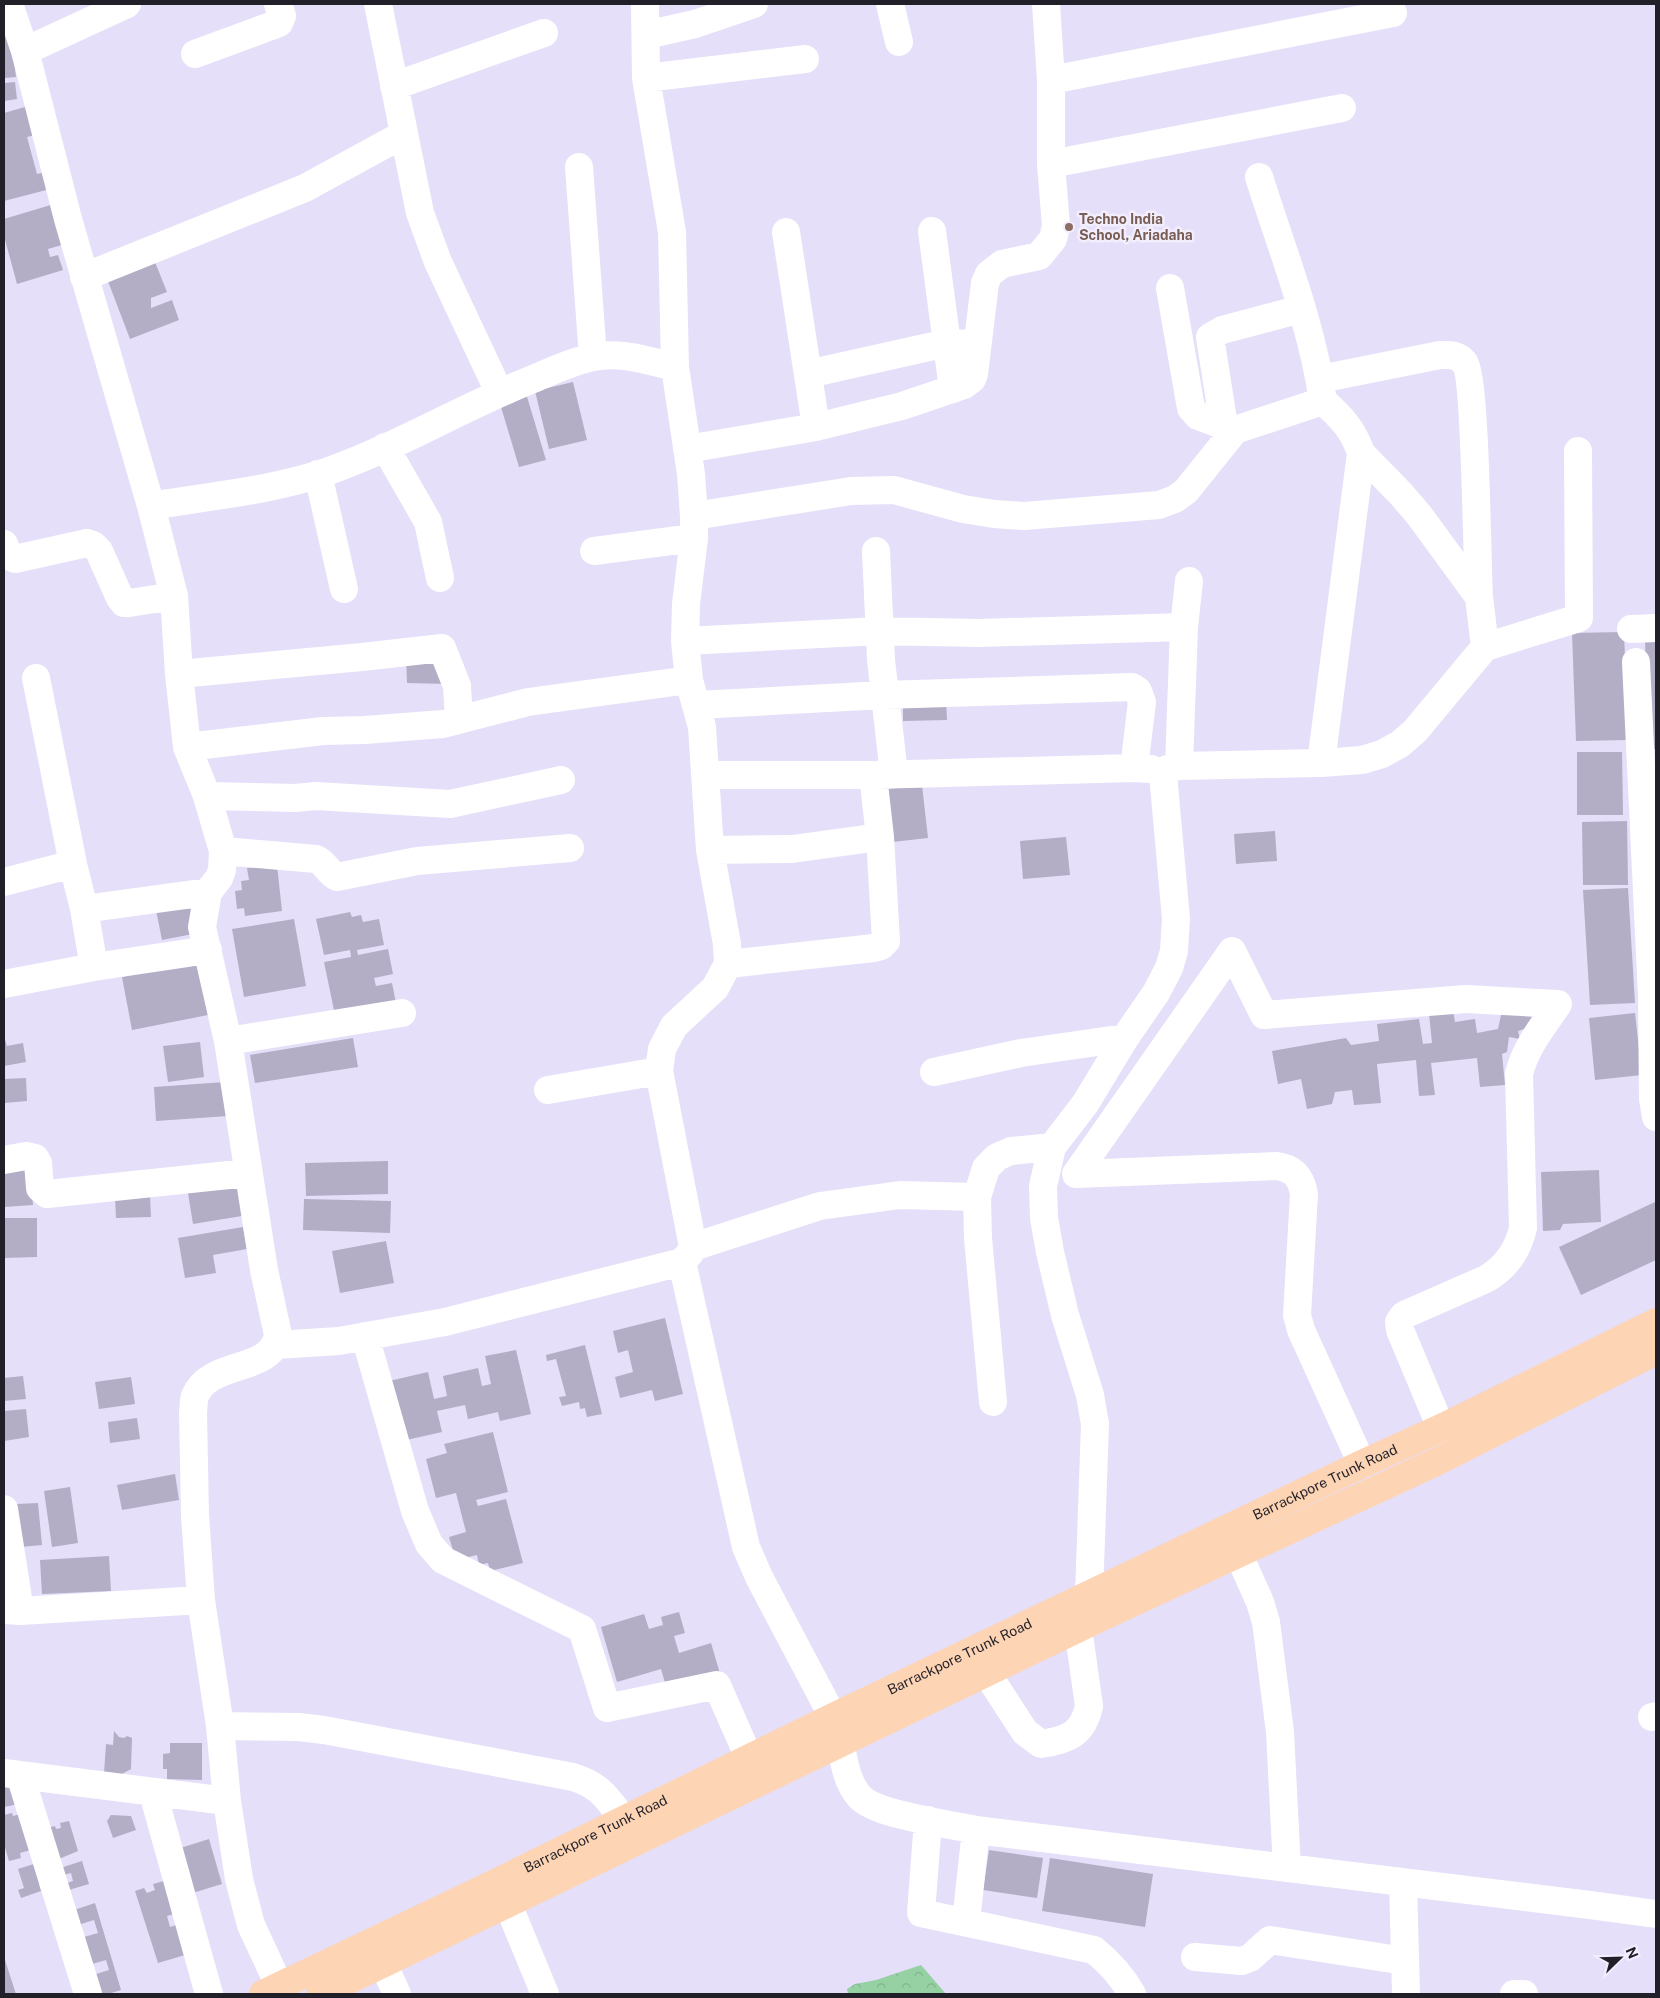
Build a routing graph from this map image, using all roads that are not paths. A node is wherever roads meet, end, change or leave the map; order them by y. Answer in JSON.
{"nodes":[{"id":1,"x":9,"y":4,"type":"edge"},
{"id":2,"x":127,"y":4,"type":"edge"},
{"id":3,"x":278,"y":4,"type":"edge"},
{"id":4,"x":378,"y":4,"type":"edge"},
{"id":5,"x":645,"y":4,"type":"edge"},
{"id":6,"x":754,"y":4,"type":"edge"},
{"id":7,"x":890,"y":4,"type":"edge"},
{"id":8,"x":1046,"y":4,"type":"edge"},
{"id":9,"x":1393,"y":13,"type":"dead end"},
{"id":10,"x":544,"y":33,"type":"dead end"},
{"id":11,"x":646,"y":35,"type":"junction"},
{"id":12,"x":899,"y":42,"type":"dead end"},
{"id":13,"x":25,"y":51,"type":"junction"},
{"id":14,"x":196,"y":54,"type":"dead end"},
{"id":15,"x":804,"y":60,"type":"dead end"},
{"id":16,"x":646,"y":78,"type":"junction"},
{"id":17,"x":1051,"y":80,"type":"junction"},
{"id":18,"x":394,"y":86,"type":"junction"},
{"id":19,"x":1342,"y":108,"type":"dead end"},
{"id":20,"x":404,"y":134,"type":"junction"},
{"id":21,"x":1051,"y":164,"type":"junction"},
{"id":22,"x":579,"y":167,"type":"dead end"},
{"id":23,"x":1259,"y":177,"type":"dead end"},
{"id":24,"x":932,"y":231,"type":"dead end"},
{"id":25,"x":786,"y":232,"type":"dead end"},
{"id":26,"x":84,"y":277,"type":"junction"},
{"id":27,"x":1170,"y":288,"type":"dead end"},
{"id":28,"x":1301,"y":309,"type":"junction"},
{"id":29,"x":947,"y":343,"type":"junction"},
{"id":30,"x":977,"y":344,"type":"junction"},
{"id":31,"x":593,"y":357,"type":"junction"},
{"id":32,"x":675,"y":367,"type":"junction"},
{"id":33,"x":808,"y":374,"type":"junction"},
{"id":34,"x":953,"y":389,"type":"junction"},
{"id":35,"x":1321,"y":390,"type":"junction"},
{"id":36,"x":499,"y":392,"type":"junction"},
{"id":37,"x":816,"y":427,"type":"junction"},
{"id":38,"x":1229,"y":428,"type":"junction"},
{"id":39,"x":385,"y":447,"type":"junction"},
{"id":40,"x":687,"y":450,"type":"junction"},
{"id":41,"x":1578,"y":450,"type":"dead end"},
{"id":42,"x":1361,"y":453,"type":"junction"},
{"id":43,"x":318,"y":474,"type":"junction"},
{"id":44,"x":151,"y":506,"type":"junction"},
{"id":45,"x":694,"y":527,"type":"junction"},
{"id":46,"x":4,"y":544,"type":"edge"},
{"id":47,"x":594,"y":551,"type":"dead end"},
{"id":48,"x":876,"y":551,"type":"dead end"},
{"id":49,"x":440,"y":578,"type":"dead end"},
{"id":50,"x":1189,"y":581,"type":"dead end"},
{"id":51,"x":344,"y":588,"type":"dead end"},
{"id":52,"x":174,"y":596,"type":"junction"},
{"id":53,"x":1478,"y":597,"type":"junction"},
{"id":54,"x":1184,"y":627,"type":"junction"},
{"id":55,"x":879,"y":631,"type":"junction"},
{"id":56,"x":685,"y":641,"type":"junction"},
{"id":57,"x":1485,"y":647,"type":"junction"},
{"id":58,"x":1636,"y":662,"type":"dead end"},
{"id":59,"x":179,"y":674,"type":"junction"},
{"id":60,"x":36,"y":678,"type":"dead end"},
{"id":61,"x":693,"y":693,"type":"junction"},
{"id":62,"x":884,"y":695,"type":"junction"},
{"id":63,"x":459,"y":720,"type":"junction"},
{"id":64,"x":187,"y":747,"type":"junction"},
{"id":65,"x":1321,"y":763,"type":"junction"},
{"id":66,"x":1134,"y":768,"type":"junction"},
{"id":67,"x":1172,"y":768,"type":"junction"},
{"id":68,"x":884,"y":774,"type":"junction"},
{"id":69,"x":705,"y":775,"type":"junction"},
{"id":70,"x":561,"y":780,"type":"dead end"},
{"id":71,"x":207,"y":796,"type":"junction"},
{"id":72,"x":880,"y":837,"type":"junction"},
{"id":73,"x":570,"y":848,"type":"dead end"},
{"id":74,"x":710,"y":850,"type":"junction"},
{"id":75,"x":223,"y":851,"type":"junction"},
{"id":76,"x":73,"y":864,"type":"junction"},
{"id":77,"x":4,"y":882,"type":"edge"},
{"id":78,"x":208,"y":892,"type":"junction"},
{"id":79,"x":84,"y":909,"type":"junction"},
{"id":80,"x":208,"y":950,"type":"junction"},
{"id":81,"x":728,"y":964,"type":"junction"},
{"id":82,"x":94,"y":967,"type":"junction"},
{"id":83,"x":4,"y":984,"type":"edge"},
{"id":84,"x":402,"y":1013,"type":"dead end"},
{"id":85,"x":1125,"y":1038,"type":"junction"},
{"id":86,"x":228,"y":1041,"type":"junction"},
{"id":87,"x":659,"y":1071,"type":"junction"},
{"id":88,"x":934,"y":1072,"type":"dead end"},
{"id":89,"x":548,"y":1090,"type":"dead end"},
{"id":90,"x":1656,"y":1117,"type":"edge"},
{"id":91,"x":1052,"y":1147,"type":"junction"},
{"id":92,"x":4,"y":1160,"type":"edge"},
{"id":93,"x":248,"y":1173,"type":"junction"},
{"id":94,"x":976,"y":1197,"type":"junction"},
{"id":95,"x":688,"y":1255,"type":"junction"},
{"id":96,"x":1656,"y":1322,"type":"edge"},
{"id":97,"x":365,"y":1336,"type":"junction"},
{"id":98,"x":276,"y":1345,"type":"junction"},
{"id":99,"x":1656,"y":1351,"type":"edge"},
{"id":100,"x":993,"y":1402,"type":"dead end"},
{"id":101,"x":1441,"y":1428,"type":"junction"},
{"id":102,"x":1362,"y":1464,"type":"junction"},
{"id":103,"x":4,"y":1509,"type":"edge"},
{"id":104,"x":1238,"y":1553,"type":"junction"},
{"id":105,"x":1089,"y":1595,"type":"junction"},
{"id":106,"x":201,"y":1600,"type":"junction"},
{"id":107,"x":12,"y":1611,"type":"edge"},
{"id":108,"x":1078,"y":1628,"type":"junction"},
{"id":109,"x":986,"y":1672,"type":"junction"},
{"id":110,"x":220,"y":1726,"type":"junction"},
{"id":111,"x":836,"y":1729,"type":"junction"},
{"id":112,"x":748,"y":1758,"type":"junction"},
{"id":113,"x":12,"y":1774,"type":"edge"},
{"id":114,"x":153,"y":1793,"type":"junction"},
{"id":115,"x":228,"y":1801,"type":"junction"},
{"id":116,"x":624,"y":1820,"type":"junction"},
{"id":117,"x":928,"y":1820,"type":"junction"},
{"id":118,"x":976,"y":1830,"type":"junction"},
{"id":119,"x":1288,"y":1868,"type":"junction"},
{"id":120,"x":1403,"y":1882,"type":"junction"},
{"id":121,"x":507,"y":1902,"type":"junction"},
{"id":122,"x":1656,"y":1914,"type":"edge"},
{"id":123,"x":966,"y":1922,"type":"junction"},
{"id":124,"x":1195,"y":1957,"type":"dead end"},
{"id":125,"x":1405,"y":1961,"type":"junction"},
{"id":126,"x":383,"y":1963,"type":"junction"},
{"id":127,"x":275,"y":1992,"type":"edge"},
{"id":128,"x":88,"y":1994,"type":"edge"},
{"id":129,"x":209,"y":1994,"type":"edge"},
{"id":130,"x":320,"y":1994,"type":"edge"},
{"id":131,"x":396,"y":1994,"type":"edge"},
{"id":132,"x":546,"y":1994,"type":"edge"},
{"id":133,"x":1132,"y":1994,"type":"edge"},
{"id":134,"x":1406,"y":1994,"type":"edge"},
{"id":135,"x":1514,"y":1994,"type":"edge"},
{"id":136,"x":1524,"y":1994,"type":"edge"}],
"edges":[{"from":1,"to":13,"type":"street"},
{"from":2,"to":13,"type":"street"},
{"from":3,"to":14,"type":"street"},
{"from":4,"to":18,"type":"street"},
{"from":5,"to":11,"type":"street"},
{"from":6,"to":11,"type":"street"},
{"from":7,"to":12,"type":"street"},
{"from":8,"to":17,"type":"street"},
{"from":9,"to":17,"type":"street"},
{"from":10,"to":18,"type":"street"},
{"from":11,"to":16,"type":"street"},
{"from":13,"to":26,"type":"street"},
{"from":15,"to":16,"type":"street"},
{"from":16,"to":32,"type":"street"},
{"from":17,"to":21,"type":"street"},
{"from":18,"to":20,"type":"street"},
{"from":19,"to":21,"type":"street"},
{"from":20,"to":26,"type":"street"},
{"from":20,"to":36,"type":"street"},
{"from":21,"to":30,"type":"street"},
{"from":22,"to":31,"type":"street"},
{"from":23,"to":28,"type":"street"},
{"from":24,"to":29,"type":"street"},
{"from":25,"to":33,"type":"street"},
{"from":26,"to":44,"type":"street"},
{"from":27,"to":38,"type":"street"},
{"from":28,"to":35,"type":"street"},
{"from":28,"to":38,"type":"street"},
{"from":29,"to":30,"type":"street"},
{"from":29,"to":33,"type":"street"},
{"from":29,"to":34,"type":"street"},
{"from":30,"to":34,"type":"street"},
{"from":31,"to":32,"type":"street"},
{"from":31,"to":36,"type":"street"},
{"from":32,"to":40,"type":"street"},
{"from":33,"to":37,"type":"street"},
{"from":34,"to":37,"type":"street"},
{"from":35,"to":38,"type":"street"},
{"from":35,"to":42,"type":"street"},
{"from":35,"to":53,"type":"street"},
{"from":36,"to":39,"type":"street"},
{"from":37,"to":40,"type":"street"},
{"from":38,"to":45,"type":"street"},
{"from":39,"to":43,"type":"street"},
{"from":39,"to":49,"type":"street"},
{"from":40,"to":45,"type":"street"},
{"from":41,"to":57,"type":"street"},
{"from":42,"to":53,"type":"street"},
{"from":42,"to":65,"type":"street"},
{"from":43,"to":44,"type":"street"},
{"from":43,"to":51,"type":"street"},
{"from":44,"to":52,"type":"street"},
{"from":45,"to":47,"type":"street"},
{"from":45,"to":56,"type":"street"},
{"from":46,"to":52,"type":"street"},
{"from":48,"to":55,"type":"street"},
{"from":50,"to":54,"type":"street"},
{"from":52,"to":59,"type":"street"},
{"from":53,"to":57,"type":"street"},
{"from":54,"to":55,"type":"street"},
{"from":54,"to":67,"type":"street"},
{"from":55,"to":56,"type":"street"},
{"from":55,"to":62,"type":"street"},
{"from":56,"to":61,"type":"street"},
{"from":57,"to":65,"type":"street"},
{"from":58,"to":90,"type":"street"},
{"from":59,"to":63,"type":"street"},
{"from":59,"to":64,"type":"street"},
{"from":60,"to":76,"type":"street"},
{"from":61,"to":62,"type":"street"},
{"from":61,"to":63,"type":"street"},
{"from":61,"to":69,"type":"street"},
{"from":62,"to":66,"type":"street"},
{"from":62,"to":68,"type":"street"},
{"from":63,"to":64,"type":"street"},
{"from":64,"to":71,"type":"street"},
{"from":65,"to":67,"type":"street"},
{"from":66,"to":67,"type":"street"},
{"from":66,"to":68,"type":"street"},
{"from":67,"to":85,"type":"street"},
{"from":68,"to":69,"type":"street"},
{"from":68,"to":72,"type":"street"},
{"from":69,"to":74,"type":"street"},
{"from":70,"to":71,"type":"street"},
{"from":71,"to":75,"type":"street"},
{"from":72,"to":74,"type":"street"},
{"from":72,"to":81,"type":"street"},
{"from":73,"to":75,"type":"street"},
{"from":74,"to":81,"type":"street"},
{"from":75,"to":78,"type":"street"},
{"from":76,"to":77,"type":"street"},
{"from":76,"to":79,"type":"street"},
{"from":78,"to":79,"type":"street"},
{"from":78,"to":80,"type":"street"},
{"from":79,"to":82,"type":"street"},
{"from":80,"to":82,"type":"street"},
{"from":80,"to":86,"type":"street"},
{"from":81,"to":87,"type":"street"},
{"from":82,"to":83,"type":"street"},
{"from":84,"to":86,"type":"street"},
{"from":85,"to":88,"type":"street"},
{"from":85,"to":91,"type":"street"},
{"from":86,"to":93,"type":"street"},
{"from":87,"to":89,"type":"street"},
{"from":87,"to":95,"type":"street"},
{"from":91,"to":94,"type":"street"},
{"from":91,"to":105,"type":"street"},
{"from":92,"to":93,"type":"street"},
{"from":93,"to":98,"type":"street"},
{"from":94,"to":95,"type":"street"},
{"from":94,"to":100,"type":"street"},
{"from":95,"to":97,"type":"street"},
{"from":95,"to":111,"type":"street"},
{"from":96,"to":101,"type":"main road","name":"Barrackpore Trunk Road"},
{"from":97,"to":98,"type":"street"},
{"from":97,"to":112,"type":"street"},
{"from":98,"to":106,"type":"street"},
{"from":99,"to":104,"type":"main road","name":"Barrackpore Trunk Road"},
{"from":101,"to":102,"type":"main road","name":"Barrackpore Trunk Road"},
{"from":101,"to":102,"type":"street"},
{"from":102,"to":105,"type":"main road","name":"Barrackpore Trunk Road"},
{"from":103,"to":107,"type":"street"},
{"from":104,"to":108,"type":"main road","name":"Barrackpore Trunk Road"},
{"from":104,"to":119,"type":"street"},
{"from":105,"to":111,"type":"main road","name":"Barrackpore Trunk Road"},
{"from":106,"to":107,"type":"street"},
{"from":106,"to":110,"type":"street"},
{"from":108,"to":109,"type":"main road","name":"Barrackpore Trunk Road"},
{"from":108,"to":109,"type":"street"},
{"from":109,"to":111,"type":"main road","name":"Barrackpore Trunk Road"},
{"from":110,"to":115,"type":"street"},
{"from":110,"to":116,"type":"street"},
{"from":111,"to":112,"type":"main road","name":"Barrackpore Trunk Road"},
{"from":111,"to":117,"type":"street"},
{"from":111,"to":121,"type":"main road","name":"Barrackpore Trunk Road"},
{"from":112,"to":116,"type":"main road","name":"Barrackpore Trunk Road"},
{"from":113,"to":114,"type":"street"},
{"from":113,"to":128,"type":"street"},
{"from":114,"to":115,"type":"street"},
{"from":114,"to":129,"type":"street"},
{"from":115,"to":127,"type":"street"},
{"from":116,"to":127,"type":"main road","name":"Barrackpore Trunk Road"},
{"from":117,"to":118,"type":"street"},
{"from":117,"to":123,"type":"street"},
{"from":118,"to":119,"type":"street"},
{"from":118,"to":123,"type":"street"},
{"from":119,"to":120,"type":"street"},
{"from":120,"to":122,"type":"street"},
{"from":120,"to":125,"type":"street"},
{"from":121,"to":126,"type":"main road","name":"Barrackpore Trunk Road"},
{"from":121,"to":132,"type":"street"},
{"from":123,"to":133,"type":"street"},
{"from":124,"to":125,"type":"street"},
{"from":125,"to":134,"type":"street"},
{"from":126,"to":130,"type":"main road","name":"Barrackpore Trunk Road"},
{"from":126,"to":131,"type":"street"},
{"from":135,"to":136,"type":"street"}]}
